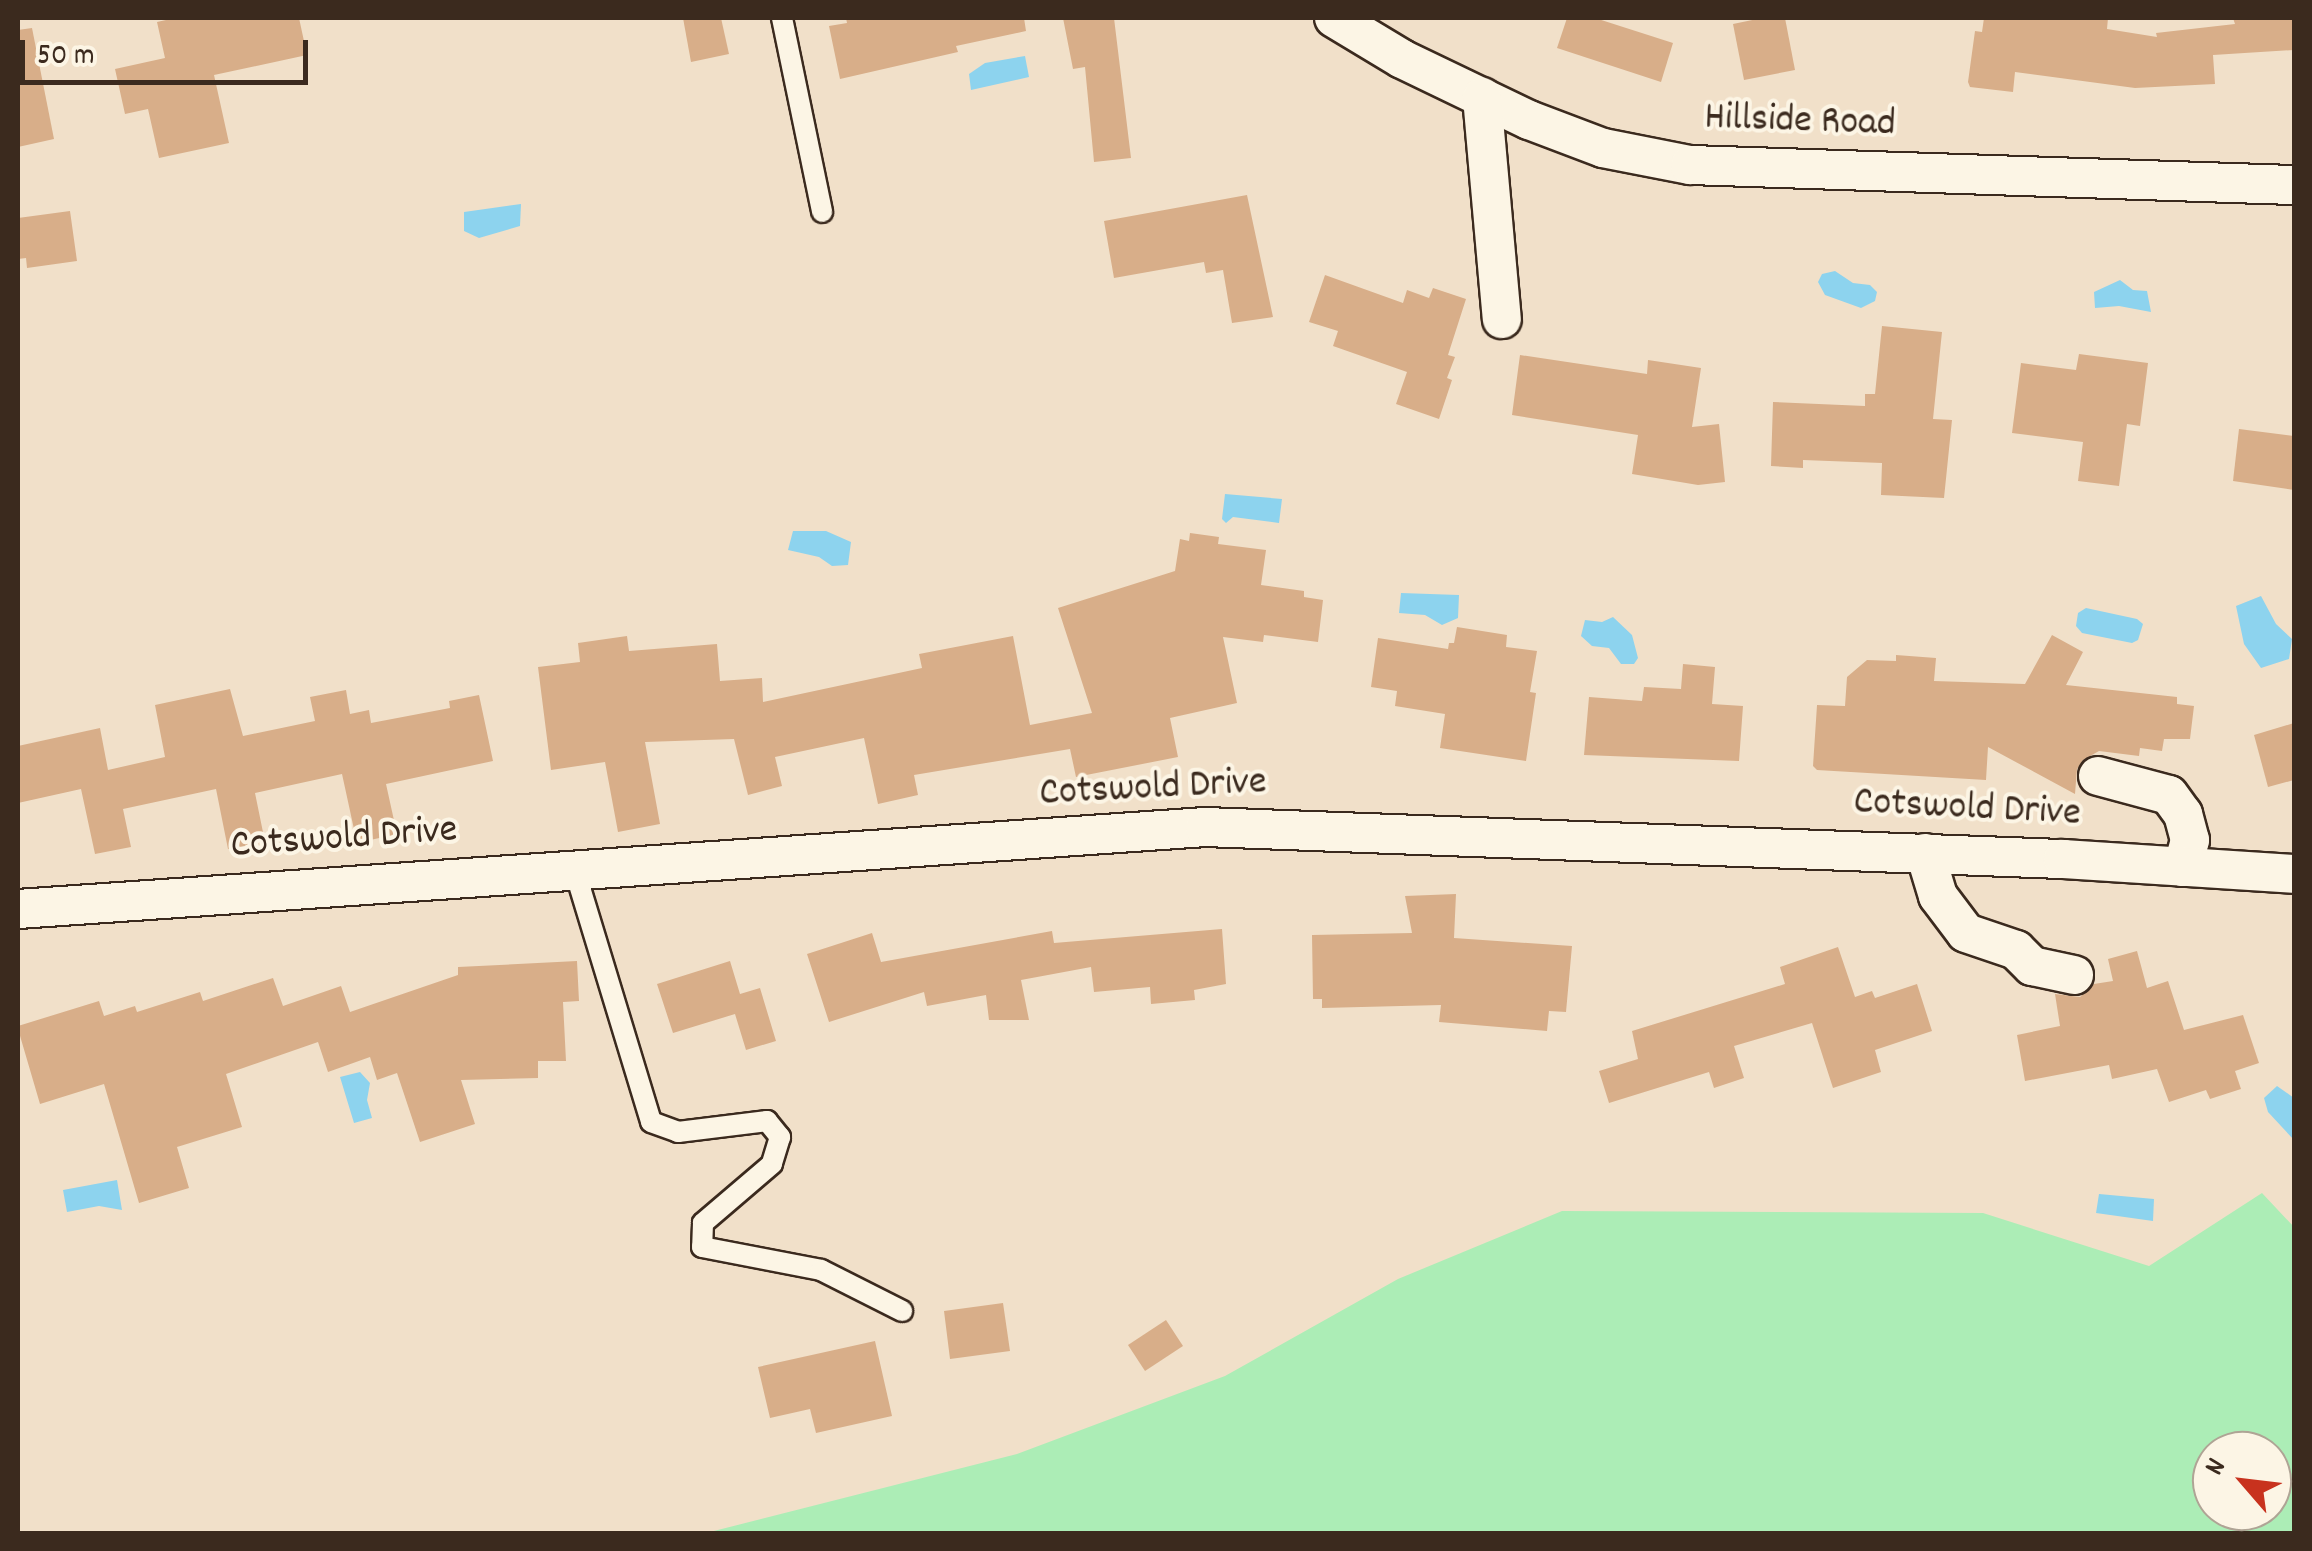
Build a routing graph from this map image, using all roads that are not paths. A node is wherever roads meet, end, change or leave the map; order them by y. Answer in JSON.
{"nodes":[{"id":1,"x":782,"y":18,"type":"edge"},
{"id":2,"x":1334,"y":18,"type":"edge"},
{"id":3,"x":1482,"y":97,"type":"junction"},
{"id":4,"x":2294,"y":185,"type":"edge"},
{"id":5,"x":822,"y":212,"type":"dead end"},
{"id":6,"x":1502,"y":319,"type":"dead end"},
{"id":7,"x":2098,"y":776,"type":"dead end"},
{"id":8,"x":1925,"y":853,"type":"junction"},
{"id":9,"x":2183,"y":867,"type":"junction"},
{"id":10,"x":574,"y":868,"type":"junction"},
{"id":11,"x":2294,"y":874,"type":"edge"},
{"id":12,"x":18,"y":909,"type":"edge"},
{"id":13,"x":2074,"y":975,"type":"dead end"},
{"id":14,"x":902,"y":1311,"type":"dead end"}],
"edges":[{"from":1,"to":5,"type":"lane"},
{"from":2,"to":3,"type":"street","name":"Hillside Road"},
{"from":3,"to":4,"type":"street","name":"Hillside Road"},
{"from":3,"to":6,"type":"street"},
{"from":7,"to":9,"type":"street"},
{"from":8,"to":9,"type":"street","name":"Cotswold Drive"},
{"from":8,"to":10,"type":"street","name":"Cotswold Drive"},
{"from":8,"to":13,"type":"street"},
{"from":9,"to":11,"type":"street","name":"Cotswold Drive"},
{"from":10,"to":12,"type":"street","name":"Cotswold Drive"},
{"from":10,"to":14,"type":"lane"}]}
